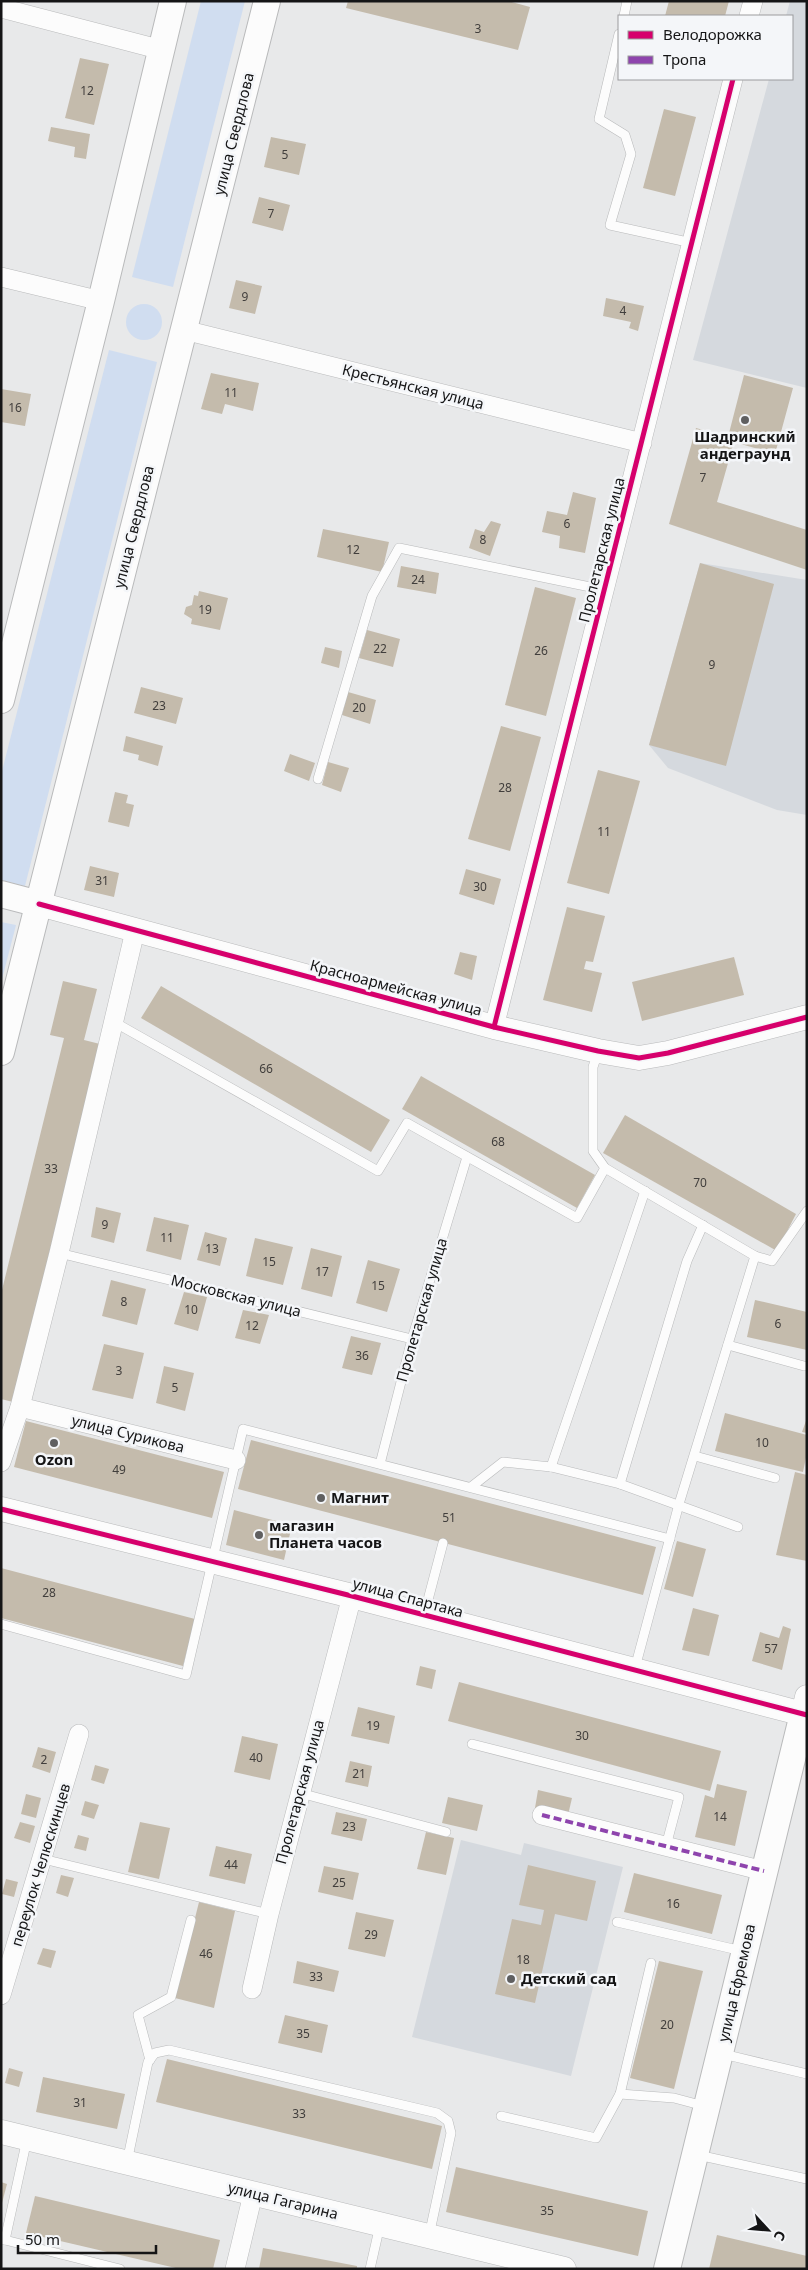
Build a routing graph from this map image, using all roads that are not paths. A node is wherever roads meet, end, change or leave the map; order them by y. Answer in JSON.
{"nodes":[{"id":1,"x":174,"y":1,"type":"edge"},
{"id":2,"x":267,"y":1,"type":"edge"},
{"id":3,"x":627,"y":1,"type":"edge"},
{"id":4,"x":753,"y":1,"type":"edge"},
{"id":5,"x":1,"y":8,"type":"edge"},
{"id":6,"x":624,"y":15,"type":"edge"},
{"id":7,"x":749,"y":15,"type":"edge"},
{"id":8,"x":618,"y":38,"type":"edge"},
{"id":9,"x":162,"y":50,"type":"junction"},
{"id":10,"x":733,"y":80,"type":"edge"},
{"id":11,"x":692,"y":244,"type":"junction"},
{"id":12,"x":1,"y":277,"type":"edge"},
{"id":13,"x":101,"y":301,"type":"junction"},
{"id":14,"x":184,"y":330,"type":"junction"},
{"id":15,"x":642,"y":443,"type":"junction"},
{"id":16,"x":605,"y":590,"type":"junction"},
{"id":17,"x":1,"y":700,"type":"edge"},
{"id":18,"x":318,"y":779,"type":"dead end"},
{"id":19,"x":1,"y":894,"type":"edge"},
{"id":20,"x":39,"y":904,"type":"junction"},
{"id":21,"x":135,"y":931,"type":"junction"},
{"id":22,"x":807,"y":1017,"type":"edge"},
{"id":23,"x":114,"y":1022,"type":"junction"},
{"id":24,"x":494,"y":1027,"type":"junction"},
{"id":25,"x":1,"y":1052,"type":"edge"},
{"id":26,"x":598,"y":1052,"type":"junction"},
{"id":27,"x":467,"y":1157,"type":"junction"},
{"id":28,"x":605,"y":1168,"type":"junction"},
{"id":29,"x":645,"y":1191,"type":"junction"},
{"id":30,"x":807,"y":1211,"type":"edge"},
{"id":31,"x":703,"y":1226,"type":"junction"},
{"id":32,"x":59,"y":1253,"type":"junction"},
{"id":33,"x":755,"y":1256,"type":"junction"},
{"id":34,"x":412,"y":1339,"type":"junction"},
{"id":35,"x":728,"y":1345,"type":"junction"},
{"id":36,"x":804,"y":1366,"type":"dead end"},
{"id":37,"x":20,"y":1407,"type":"junction"},
{"id":38,"x":695,"y":1456,"type":"junction"},
{"id":39,"x":236,"y":1460,"type":"junction"},
{"id":40,"x":1,"y":1462,"type":"edge"},
{"id":41,"x":380,"y":1464,"type":"junction"},
{"id":42,"x":551,"y":1468,"type":"junction"},
{"id":43,"x":775,"y":1478,"type":"dead end"},
{"id":44,"x":458,"y":1484,"type":"junction"},
{"id":45,"x":620,"y":1484,"type":"junction"},
{"id":46,"x":471,"y":1487,"type":"junction"},
{"id":47,"x":456,"y":1494,"type":"dead end"},
{"id":48,"x":679,"y":1504,"type":"junction"},
{"id":49,"x":1,"y":1509,"type":"edge"},
{"id":50,"x":738,"y":1527,"type":"dead end"},
{"id":51,"x":670,"y":1539,"type":"junction"},
{"id":52,"x":443,"y":1543,"type":"dead end"},
{"id":53,"x":212,"y":1562,"type":"junction"},
{"id":54,"x":352,"y":1596,"type":"junction"},
{"id":55,"x":424,"y":1615,"type":"junction"},
{"id":56,"x":1,"y":1624,"type":"edge"},
{"id":57,"x":634,"y":1670,"type":"junction"},
{"id":58,"x":805,"y":1709,"type":"edge"},
{"id":59,"x":80,"y":1734,"type":"dead end"},
{"id":60,"x":472,"y":1744,"type":"dead end"},
{"id":61,"x":300,"y":1792,"type":"junction"},
{"id":62,"x":542,"y":1815,"type":"dead end"},
{"id":63,"x":446,"y":1832,"type":"dead end"},
{"id":64,"x":666,"y":1846,"type":"junction"},
{"id":65,"x":43,"y":1859,"type":"junction"},
{"id":66,"x":764,"y":1871,"type":"junction"},
{"id":67,"x":268,"y":1914,"type":"junction"},
{"id":68,"x":191,"y":1920,"type":"dead end"},
{"id":69,"x":617,"y":1922,"type":"dead end"},
{"id":70,"x":744,"y":1952,"type":"junction"},
{"id":71,"x":651,"y":1963,"type":"dead end"},
{"id":72,"x":252,"y":1989,"type":"dead end"},
{"id":73,"x":1,"y":1995,"type":"edge"},
{"id":74,"x":720,"y":2053,"type":"junction"},
{"id":75,"x":150,"y":2060,"type":"junction"},
{"id":76,"x":807,"y":2074,"type":"edge"},
{"id":77,"x":620,"y":2094,"type":"junction"},
{"id":78,"x":707,"y":2106,"type":"junction"},
{"id":79,"x":501,"y":2116,"type":"dead end"},
{"id":80,"x":1,"y":2132,"type":"edge"},
{"id":81,"x":28,"y":2138,"type":"junction"},
{"id":82,"x":695,"y":2154,"type":"junction"},
{"id":83,"x":127,"y":2162,"type":"junction"},
{"id":84,"x":807,"y":2179,"type":"edge"},
{"id":85,"x":253,"y":2194,"type":"junction"},
{"id":86,"x":380,"y":2224,"type":"junction"},
{"id":87,"x":429,"y":2236,"type":"junction"},
{"id":88,"x":3,"y":2240,"type":"edge"},
{"id":89,"x":509,"y":2262,"type":"edge"},
{"id":90,"x":120,"y":2269,"type":"edge"},
{"id":91,"x":235,"y":2269,"type":"edge"},
{"id":92,"x":370,"y":2269,"type":"edge"},
{"id":93,"x":564,"y":2269,"type":"edge"},
{"id":94,"x":667,"y":2269,"type":"edge"}],
"edges":[{"from":1,"to":9,"type":"main road"},
{"from":2,"to":14,"type":"main road","name":"улица Свердлова"},
{"from":3,"to":6,"type":"lane"},
{"from":4,"to":7,"type":"street"},
{"from":5,"to":9,"type":"street"},
{"from":8,"to":11,"type":"lane"},
{"from":9,"to":13,"type":"main road"},
{"from":10,"to":11,"type":"street","name":"Пролетарская улица"},
{"from":11,"to":15,"type":"street","name":"Пролетарская улица"},
{"from":12,"to":13,"type":"street"},
{"from":13,"to":17,"type":"main road"},
{"from":14,"to":15,"type":"street","name":"Крестьянская улица"},
{"from":14,"to":20,"type":"main road","name":"улица Свердлова"},
{"from":15,"to":16,"type":"street","name":"Пролетарская улица"},
{"from":16,"to":18,"type":"lane"},
{"from":16,"to":24,"type":"street","name":"Пролетарская улица"},
{"from":19,"to":20,"type":"main road","name":"Красноармейская улица"},
{"from":20,"to":21,"type":"street","name":"Красноармейская улица"},
{"from":20,"to":25,"type":"main road","name":"улица Свердлова"},
{"from":21,"to":23,"type":"street"},
{"from":21,"to":24,"type":"street","name":"Красноармейская улица"},
{"from":22,"to":26,"type":"street","name":"Красноармейская улица"},
{"from":23,"to":27,"type":"lane"},
{"from":23,"to":32,"type":"street"},
{"from":24,"to":26,"type":"street","name":"Красноармейская улица"},
{"from":26,"to":28,"type":"lane"},
{"from":27,"to":28,"type":"lane"},
{"from":27,"to":34,"type":"lane","name":"Пролетарская улица"},
{"from":28,"to":29,"type":"lane"},
{"from":29,"to":31,"type":"lane"},
{"from":29,"to":42,"type":"lane"},
{"from":30,"to":33,"type":"lane"},
{"from":31,"to":33,"type":"lane"},
{"from":31,"to":45,"type":"lane"},
{"from":32,"to":34,"type":"lane","name":"Московская улица"},
{"from":32,"to":37,"type":"street"},
{"from":33,"to":35,"type":"lane"},
{"from":34,"to":41,"type":"lane","name":"Пролетарская улица"},
{"from":35,"to":36,"type":"lane"},
{"from":35,"to":38,"type":"lane"},
{"from":37,"to":39,"type":"street","name":"улица Сурикова"},
{"from":37,"to":40,"type":"street"},
{"from":38,"to":43,"type":"lane"},
{"from":38,"to":48,"type":"lane"},
{"from":39,"to":41,"type":"lane"},
{"from":39,"to":53,"type":"lane"},
{"from":41,"to":44,"type":"lane"},
{"from":42,"to":45,"type":"lane"},
{"from":42,"to":46,"type":"lane"},
{"from":44,"to":46,"type":"lane"},
{"from":44,"to":47,"type":"lane"},
{"from":45,"to":48,"type":"lane"},
{"from":46,"to":51,"type":"lane"},
{"from":48,"to":50,"type":"lane"},
{"from":48,"to":51,"type":"lane"},
{"from":49,"to":53,"type":"street","name":"улица Спартака"},
{"from":51,"to":57,"type":"lane"},
{"from":52,"to":55,"type":"lane"},
{"from":53,"to":54,"type":"street","name":"улица Спартака"},
{"from":53,"to":56,"type":"lane"},
{"from":54,"to":55,"type":"street","name":"улица Спартака"},
{"from":54,"to":61,"type":"street","name":"Пролетарская улица"},
{"from":55,"to":57,"type":"street","name":"улица Спартака"},
{"from":57,"to":58,"type":"street","name":"улица Спартака"},
{"from":58,"to":66,"type":"main road","name":"улица Ефремова"},
{"from":59,"to":65,"type":"street","name":"переулок Челюскинцев"},
{"from":60,"to":64,"type":"lane"},
{"from":61,"to":63,"type":"lane"},
{"from":61,"to":67,"type":"street","name":"Пролетарская улица"},
{"from":62,"to":64,"type":"street"},
{"from":64,"to":66,"type":"street"},
{"from":65,"to":67,"type":"lane"},
{"from":65,"to":73,"type":"street","name":"переулок Челюскинцев"},
{"from":66,"to":70,"type":"main road","name":"улица Ефремова"},
{"from":67,"to":72,"type":"street","name":"Пролетарская улица"},
{"from":68,"to":75,"type":"lane"},
{"from":69,"to":70,"type":"lane"},
{"from":70,"to":74,"type":"main road","name":"улица Ефремова"},
{"from":71,"to":77,"type":"lane"},
{"from":74,"to":76,"type":"lane"},
{"from":74,"to":78,"type":"main road","name":"улица Ефремова"},
{"from":75,"to":83,"type":"lane"},
{"from":75,"to":87,"type":"lane"},
{"from":77,"to":78,"type":"lane"},
{"from":77,"to":79,"type":"lane"},
{"from":78,"to":82,"type":"main road","name":"улица Ефремова"},
{"from":80,"to":81,"type":"street","name":"улица Гагарина"},
{"from":81,"to":83,"type":"street","name":"улица Гагарина"},
{"from":81,"to":88,"type":"lane"},
{"from":82,"to":84,"type":"lane"},
{"from":82,"to":94,"type":"main road","name":"улица Ефремова"},
{"from":83,"to":85,"type":"street","name":"улица Гагарина"},
{"from":85,"to":86,"type":"street","name":"улица Гагарина"},
{"from":85,"to":91,"type":"street"},
{"from":86,"to":87,"type":"street","name":"улица Гагарина"},
{"from":86,"to":92,"type":"lane"},
{"from":87,"to":89,"type":"street","name":"улица Гагарина"},
{"from":88,"to":90,"type":"lane"},
{"from":89,"to":93,"type":"street","name":"улица Гагарина"}]}
